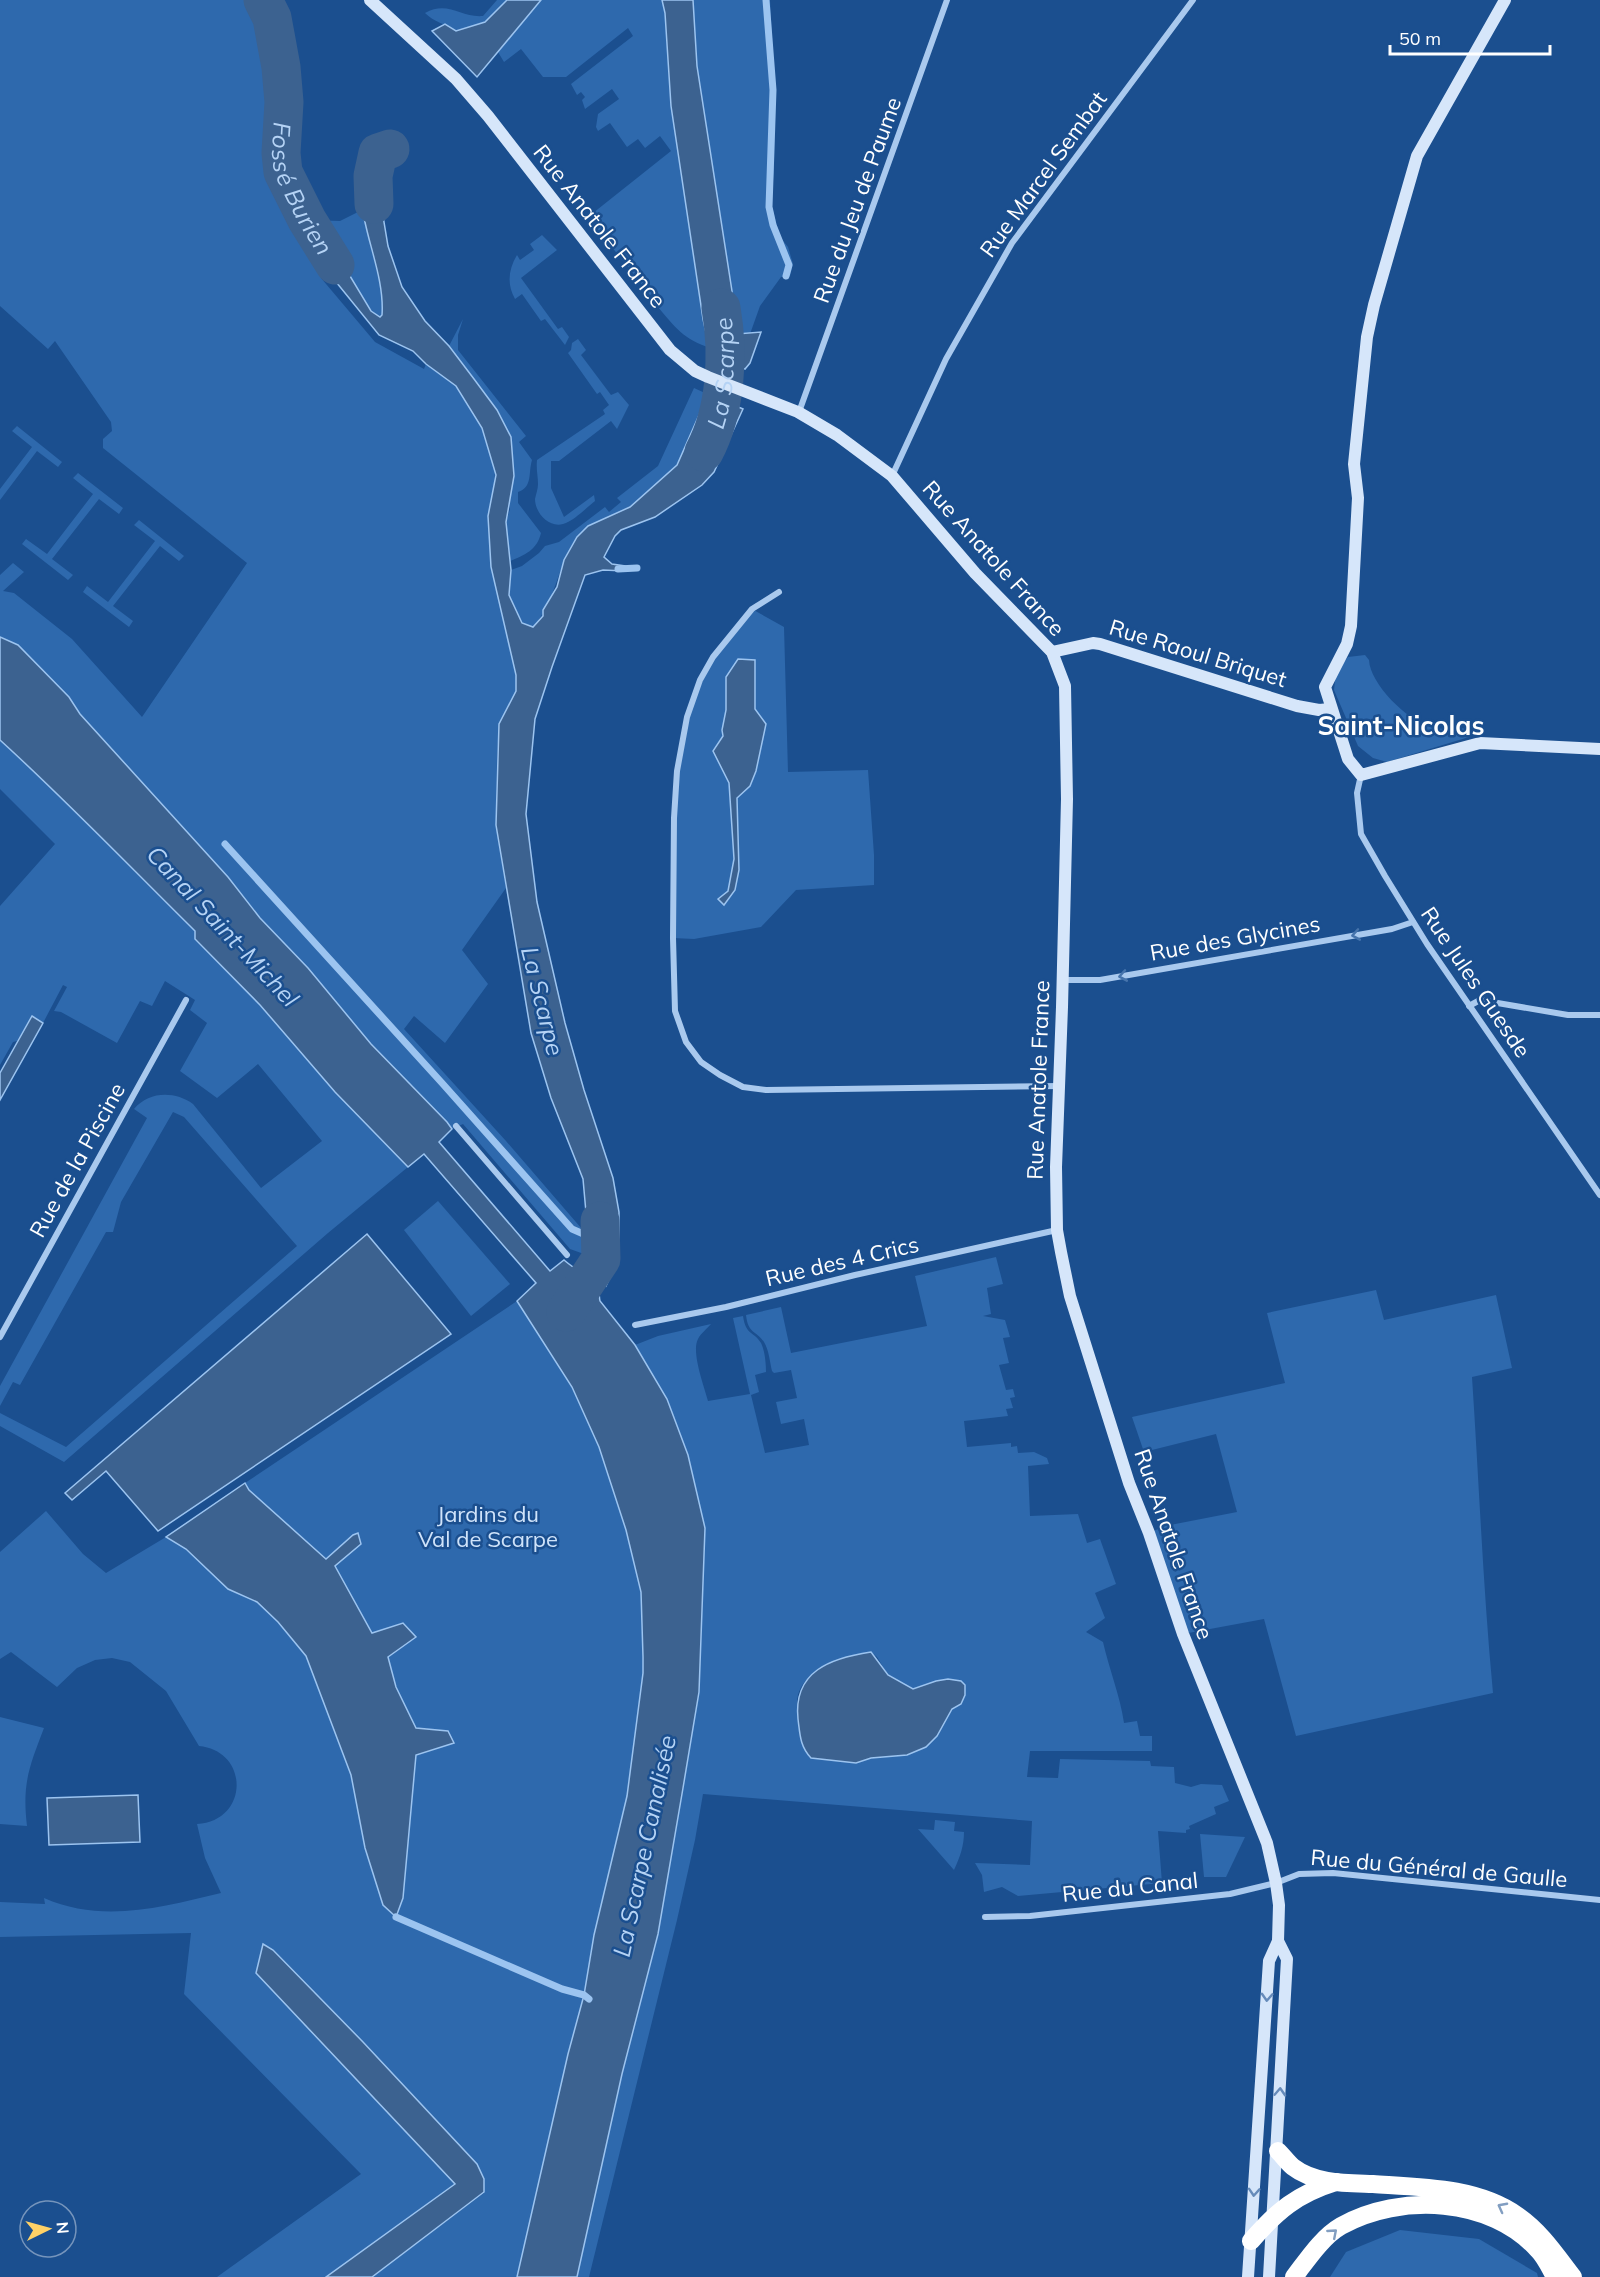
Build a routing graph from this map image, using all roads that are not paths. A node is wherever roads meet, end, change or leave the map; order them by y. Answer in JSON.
{"nodes":[{"id":1,"x":370,"y":0,"type":"edge"},
{"id":2,"x":947,"y":0,"type":"edge"},
{"id":3,"x":1193,"y":0,"type":"edge"},
{"id":4,"x":1505,"y":0,"type":"edge"},
{"id":5,"x":798,"y":412,"type":"junction"},
{"id":6,"x":892,"y":476,"type":"junction"},
{"id":7,"x":779,"y":592,"type":"dead end"},
{"id":8,"x":1052,"y":652,"type":"junction"},
{"id":9,"x":1330,"y":709,"type":"junction"},
{"id":10,"x":1600,"y":749,"type":"edge"},
{"id":11,"x":1361,"y":775,"type":"junction"},
{"id":12,"x":1413,"y":922,"type":"junction"},
{"id":13,"x":1063,"y":980,"type":"junction"},
{"id":14,"x":186,"y":1000,"type":"dead end"},
{"id":15,"x":1469,"y":1006,"type":"junction"},
{"id":16,"x":1600,"y":1016,"type":"edge"},
{"id":17,"x":1060,"y":1086,"type":"junction"},
{"id":18,"x":456,"y":1126,"type":"dead end"},
{"id":19,"x":1600,"y":1195,"type":"edge"},
{"id":20,"x":1057,"y":1230,"type":"junction"},
{"id":21,"x":567,"y":1255,"type":"dead end"},
{"id":22,"x":635,"y":1326,"type":"dead end"},
{"id":23,"x":0,"y":1336,"type":"edge"},
{"id":24,"x":1276,"y":1883,"type":"junction"},
{"id":25,"x":1600,"y":1900,"type":"edge"},
{"id":26,"x":985,"y":1917,"type":"dead end"},
{"id":27,"x":1278,"y":1941,"type":"junction"},
{"id":28,"x":1278,"y":2151,"type":"junction"},
{"id":29,"x":1335,"y":2182,"type":"junction"},
{"id":30,"x":1274,"y":2216,"type":"junction"},
{"id":31,"x":1251,"y":2241,"type":"junction"},
{"id":32,"x":1248,"y":2277,"type":"edge"},
{"id":33,"x":1269,"y":2277,"type":"edge"},
{"id":34,"x":1294,"y":2277,"type":"edge"},
{"id":35,"x":1555,"y":2277,"type":"edge"},
{"id":36,"x":1573,"y":2277,"type":"edge"}],
"edges":[{"from":1,"to":5,"type":"main road","name":"Rue Anatole France"},
{"from":2,"to":5,"type":"street","name":"Rue du Jeu de Paume"},
{"from":3,"to":6,"type":"street","name":"Rue Marcel Sembat"},
{"from":4,"to":9,"type":"main road"},
{"from":5,"to":6,"type":"main road","name":"Rue Anatole France"},
{"from":6,"to":8,"type":"main road","name":"Rue Anatole France"},
{"from":7,"to":17,"type":"street"},
{"from":8,"to":9,"type":"main road","name":"Rue Raoul Briquet"},
{"from":8,"to":13,"type":"main road","name":"Rue Anatole France"},
{"from":9,"to":11,"type":"main road"},
{"from":10,"to":11,"type":"main road"},
{"from":11,"to":12,"type":"street","name":"Rue Jules Guesde"},
{"from":12,"to":13,"type":"street","name":"Rue des Glycines","one_way":true},
{"from":12,"to":15,"type":"street","name":"Rue Jules Guesde"},
{"from":13,"to":17,"type":"main road","name":"Rue Anatole France"},
{"from":14,"to":23,"type":"street","name":"Rue de la Piscine"},
{"from":15,"to":16,"type":"street"},
{"from":15,"to":19,"type":"street","name":"Rue Jules Guesde"},
{"from":17,"to":20,"type":"main road","name":"Rue Anatole France"},
{"from":18,"to":21,"type":"street"},
{"from":20,"to":22,"type":"street","name":"Rue des 4 Crics"},
{"from":20,"to":24,"type":"main road","name":"Rue Anatole France"},
{"from":24,"to":25,"type":"street","name":"Rue du Général de Gaulle"},
{"from":24,"to":26,"type":"street","name":"Rue du Canal"},
{"from":24,"to":27,"type":"main road","name":"Rue Anatole France"},
{"from":28,"to":27,"type":"main road","one_way":true},
{"from":27,"to":31,"type":"main road","one_way":true},
{"from":28,"to":29,"type":"highway"},
{"from":28,"to":30,"type":"main road"},
{"from":29,"to":30,"type":"highway"},
{"from":36,"to":29,"type":"highway","one_way":true},
{"from":30,"to":31,"type":"highway"},
{"from":30,"to":33,"type":"main road"},
{"from":31,"to":32,"type":"main road"},
{"from":34,"to":35,"type":"highway","one_way":true}]}
